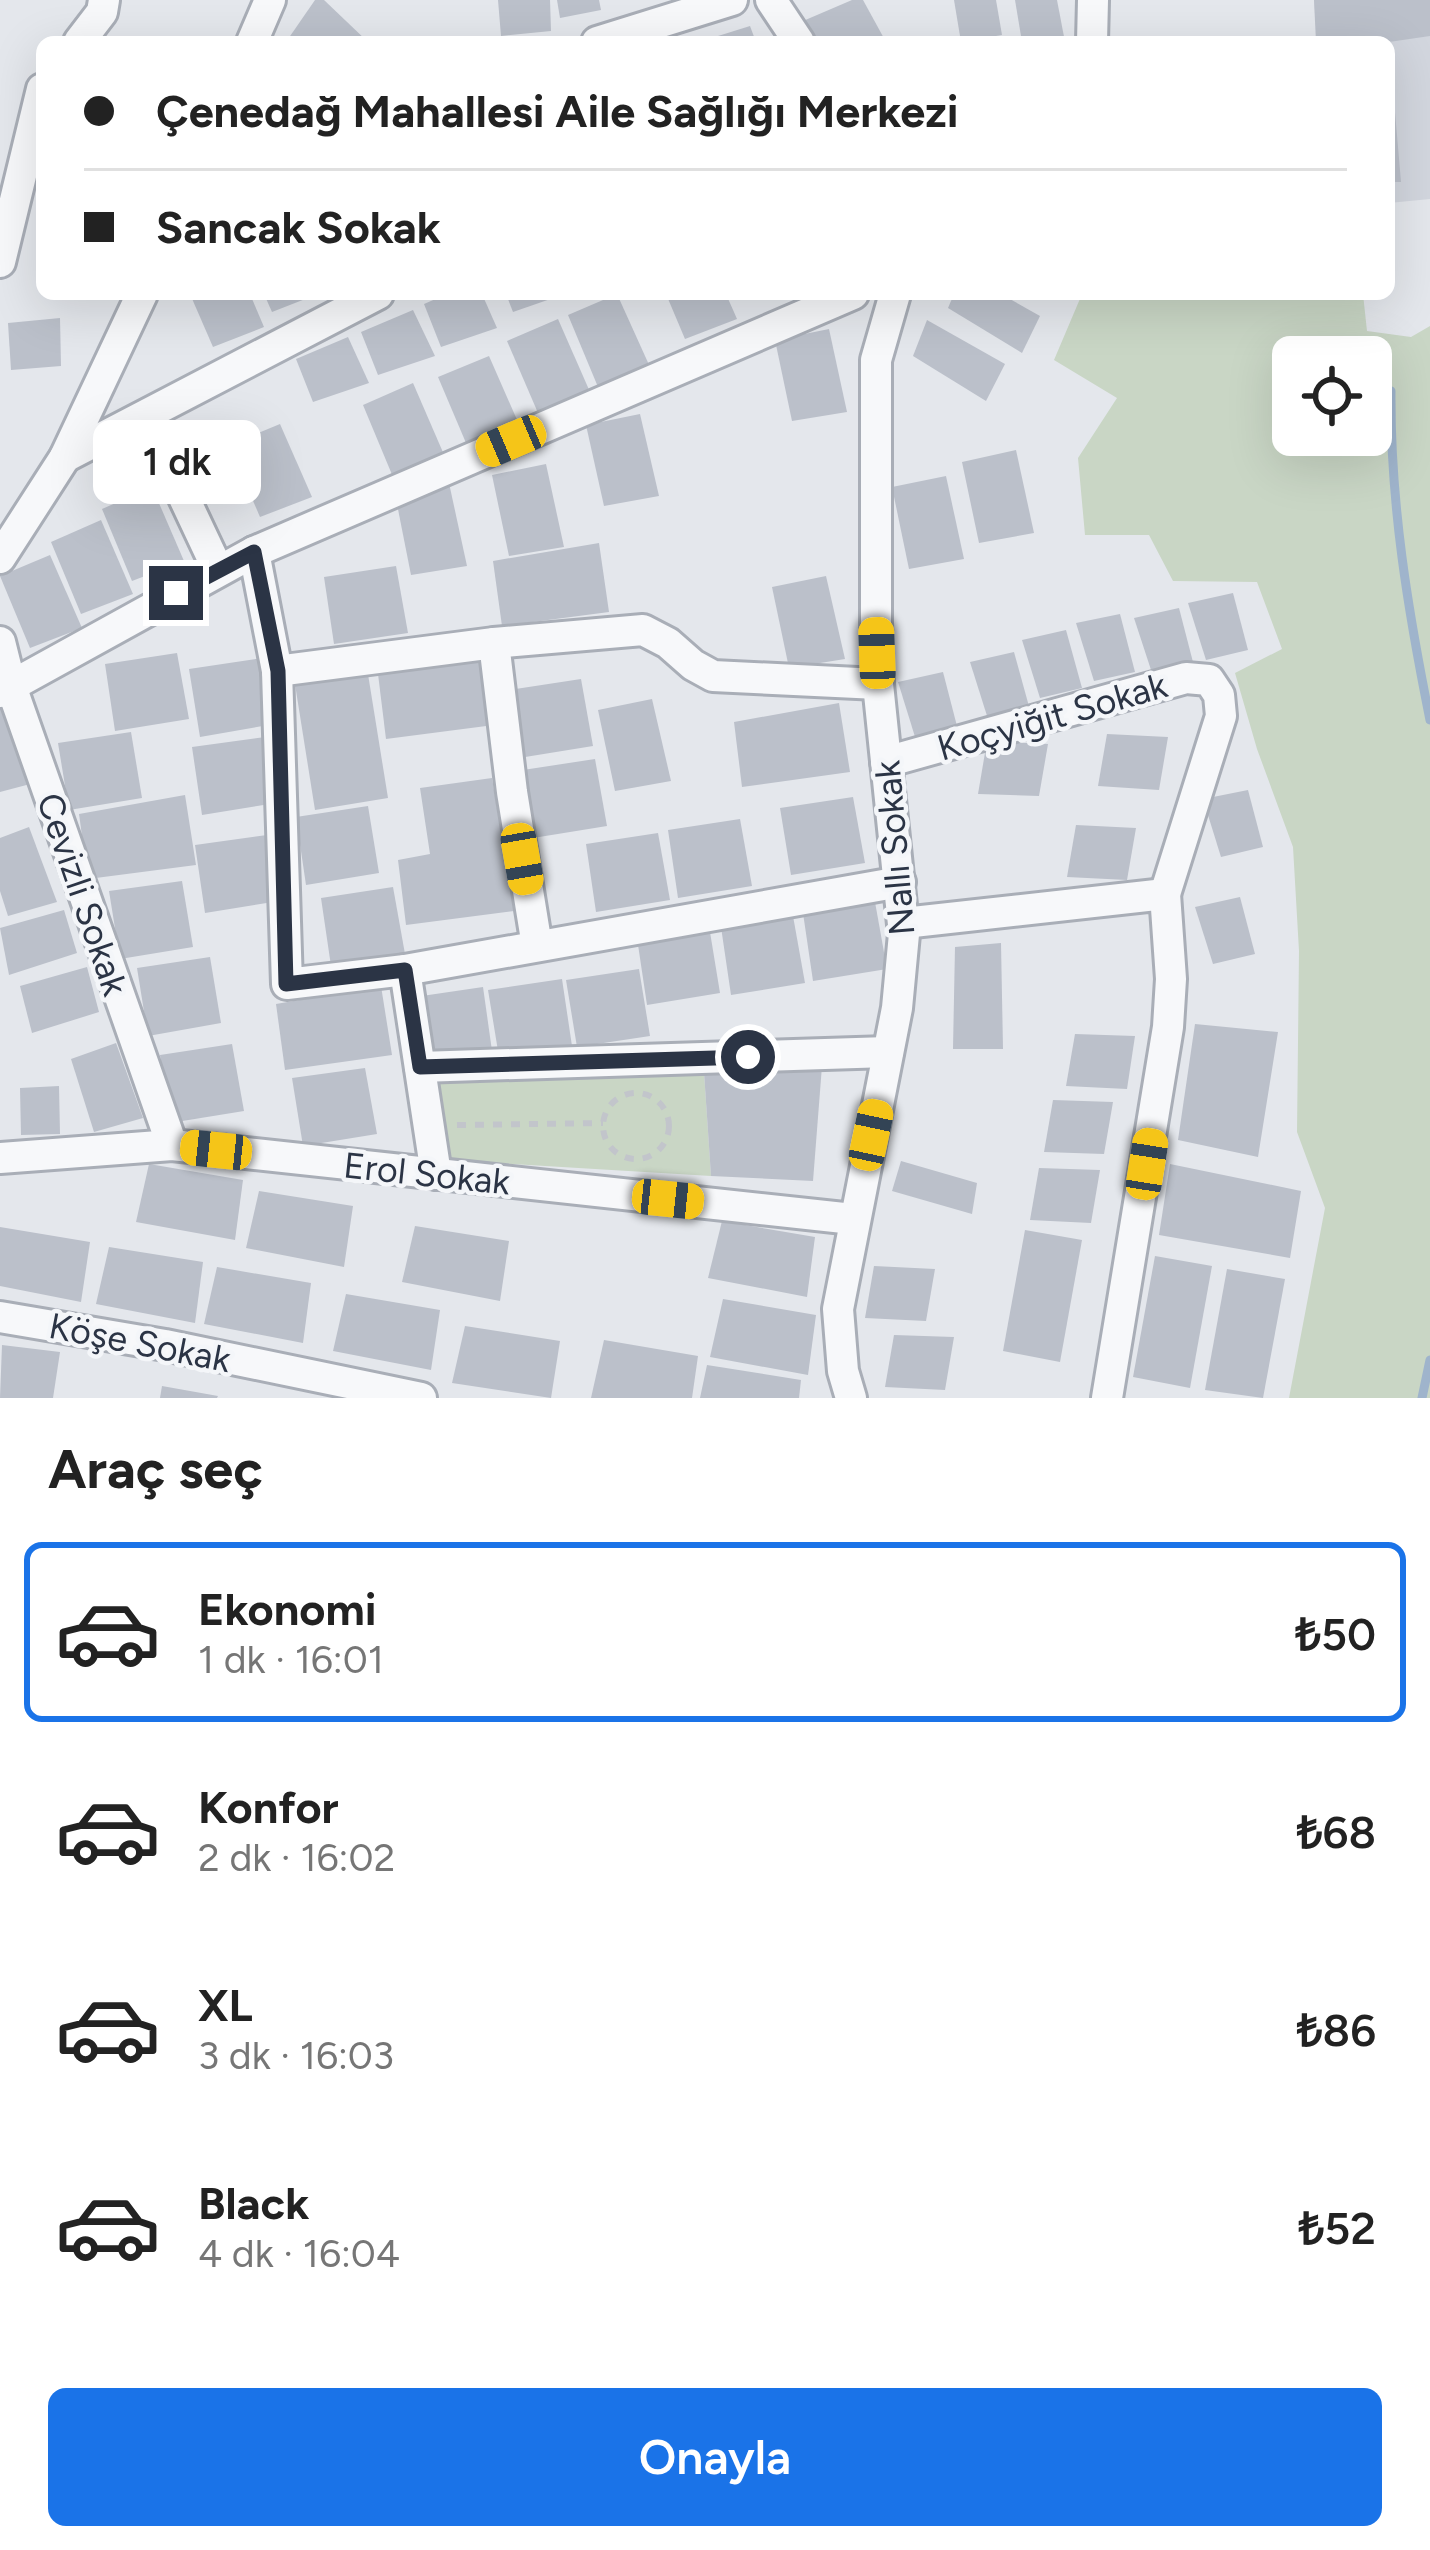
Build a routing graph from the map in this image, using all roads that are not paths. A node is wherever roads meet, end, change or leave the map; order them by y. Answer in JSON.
{"nodes":[{"id":1,"x":104,"y":0,"type":"edge"},
{"id":2,"x":270,"y":0,"type":"edge"},
{"id":3,"x":732,"y":0,"type":"edge"},
{"id":4,"x":771,"y":0,"type":"edge"},
{"id":5,"x":1093,"y":0,"type":"edge"},
{"id":6,"x":84,"y":36,"type":"edge"},
{"id":7,"x":255,"y":36,"type":"edge"},
{"id":8,"x":616,"y":36,"type":"edge"},
{"id":9,"x":795,"y":36,"type":"edge"},
{"id":10,"x":1092,"y":36,"type":"edge"},
{"id":11,"x":36,"y":113,"type":"edge"},
{"id":12,"x":0,"y":262,"type":"edge"},
{"id":13,"x":139,"y":300,"type":"edge"},
{"id":14,"x":356,"y":300,"type":"edge"},
{"id":15,"x":839,"y":300,"type":"edge"},
{"id":16,"x":893,"y":300,"type":"edge"},
{"id":17,"x":146,"y":417,"type":"junction"},
{"id":18,"x":64,"y":458,"type":"junction"},
{"id":19,"x":254,"y":552,"type":"junction"},
{"id":20,"x":0,"y":558,"type":"edge"},
{"id":21,"x":218,"y":570,"type":"junction"},
{"id":22,"x":0,"y":642,"type":"edge"},
{"id":23,"x":494,"y":643,"type":"junction"},
{"id":24,"x":278,"y":671,"type":"junction"},
{"id":25,"x":878,"y":684,"type":"junction"},
{"id":26,"x":6,"y":689,"type":"edge"},
{"id":27,"x":886,"y":762,"type":"junction"},
{"id":28,"x":900,"y":882,"type":"junction"},
{"id":29,"x":1165,"y":894,"type":"junction"},
{"id":30,"x":904,"y":923,"type":"junction"},
{"id":31,"x":537,"y":946,"type":"junction"},
{"id":32,"x":405,"y":970,"type":"junction"},
{"id":33,"x":888,"y":1052,"type":"junction"},
{"id":34,"x":420,"y":1067,"type":"junction"},
{"id":35,"x":172,"y":1145,"type":"junction"},
{"id":36,"x":0,"y":1158,"type":"edge"},
{"id":37,"x":436,"y":1174,"type":"junction"},
{"id":38,"x":853,"y":1219,"type":"junction"},
{"id":39,"x":0,"y":1317,"type":"edge"},
{"id":40,"x":421,"y":1398,"type":"edge"},
{"id":41,"x":851,"y":1398,"type":"edge"},
{"id":42,"x":1107,"y":1398,"type":"edge"}],
"edges":[{"from":1,"to":6,"type":"street"},
{"from":2,"to":7,"type":"street"},
{"from":3,"to":8,"type":"street"},
{"from":4,"to":9,"type":"street"},
{"from":5,"to":10,"type":"street"},
{"from":11,"to":12,"type":"street"},
{"from":13,"to":18,"type":"street"},
{"from":14,"to":17,"type":"street"},
{"from":15,"to":19,"type":"street"},
{"from":16,"to":25,"type":"street","name":"Nallı Sokak"},
{"from":17,"to":18,"type":"street"},
{"from":17,"to":21,"type":"street"},
{"from":18,"to":20,"type":"street"},
{"from":19,"to":21,"type":"street"},
{"from":19,"to":24,"type":"street"},
{"from":21,"to":26,"type":"street"},
{"from":22,"to":26,"type":"street","name":"Cevizli Sokak"},
{"from":23,"to":24,"type":"street"},
{"from":23,"to":25,"type":"street"},
{"from":23,"to":31,"type":"street"},
{"from":24,"to":32,"type":"street"},
{"from":25,"to":27,"type":"street","name":"Nallı Sokak"},
{"from":26,"to":35,"type":"street","name":"Cevizli Sokak"},
{"from":27,"to":28,"type":"street","name":"Nallı Sokak"},
{"from":27,"to":29,"type":"street","name":"Koçyiğit Sokak"},
{"from":28,"to":30,"type":"street","name":"Nallı Sokak"},
{"from":28,"to":31,"type":"street"},
{"from":29,"to":30,"type":"street"},
{"from":29,"to":42,"type":"street"},
{"from":30,"to":33,"type":"street","name":"Nallı Sokak"},
{"from":31,"to":32,"type":"street"},
{"from":32,"to":34,"type":"street"},
{"from":33,"to":34,"type":"street"},
{"from":33,"to":38,"type":"street","name":"Nallı Sokak"},
{"from":34,"to":37,"type":"street"},
{"from":35,"to":36,"type":"street","name":"Erol Sokak"},
{"from":35,"to":37,"type":"street","name":"Erol Sokak"},
{"from":37,"to":38,"type":"street","name":"Erol Sokak"},
{"from":38,"to":41,"type":"street","name":"Nallı Sokak"},
{"from":39,"to":40,"type":"street","name":"Köşe Sokak"}]}
